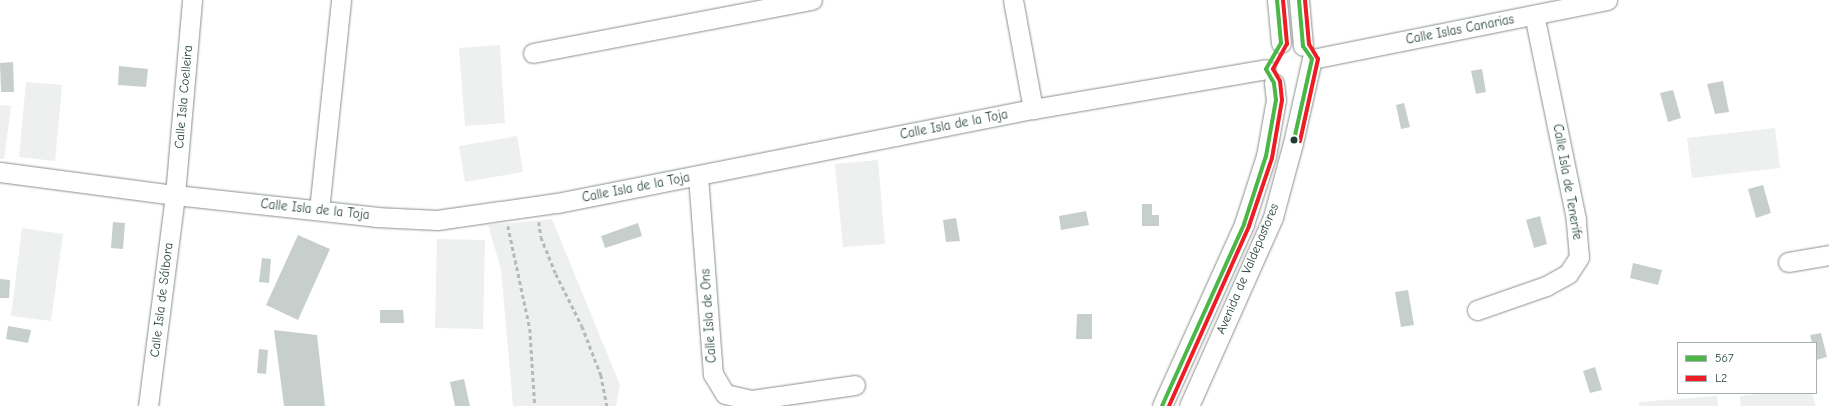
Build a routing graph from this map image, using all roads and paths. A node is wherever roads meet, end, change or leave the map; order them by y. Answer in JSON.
{"nodes":[{"id":1,"x":192,"y":0,"type":"edge"},
{"id":2,"x":341,"y":0,"type":"edge"},
{"id":3,"x":812,"y":0,"type":"edge"},
{"id":4,"x":1013,"y":0,"type":"edge"},
{"id":5,"x":1277,"y":0,"type":"edge"},
{"id":6,"x":1299,"y":0,"type":"edge"},
{"id":7,"x":1607,"y":0,"type":"edge"},
{"id":8,"x":1534,"y":15,"type":"junction"},
{"id":9,"x":1280,"y":43,"type":"junction"},
{"id":10,"x":1308,"y":52,"type":"junction"},
{"id":11,"x":533,"y":53,"type":"dead end"},
{"id":12,"x":1270,"y":76,"type":"junction"},
{"id":13,"x":1306,"y":82,"type":"junction"},
{"id":14,"x":1032,"y":109,"type":"junction"},
{"id":15,"x":0,"y":172,"type":"edge"},
{"id":16,"x":698,"y":176,"type":"junction"},
{"id":17,"x":175,"y":195,"type":"junction"},
{"id":18,"x":538,"y":206,"type":"junction"},
{"id":19,"x":319,"y":210,"type":"junction"},
{"id":20,"x":504,"y":210,"type":"junction"},
{"id":21,"x":1829,"y":255,"type":"edge"},
{"id":22,"x":1788,"y":262,"type":"dead end"},
{"id":23,"x":1477,"y":310,"type":"dead end"},
{"id":24,"x":856,"y":386,"type":"dead end"},
{"id":25,"x":148,"y":406,"type":"edge"},
{"id":26,"x":535,"y":406,"type":"edge"},
{"id":27,"x":607,"y":406,"type":"edge"},
{"id":28,"x":1162,"y":406,"type":"edge"},
{"id":29,"x":1189,"y":406,"type":"edge"}],
"edges":[{"from":1,"to":17,"type":"street","name":"Calle Isla Coelleira"},
{"from":2,"to":19,"type":"street"},
{"from":3,"to":11,"type":"street"},
{"from":4,"to":14,"type":"street"},
{"from":5,"to":9,"type":"street"},
{"from":6,"to":10,"type":"street"},
{"from":7,"to":8,"type":"street","name":"Calle Islas Canarias"},
{"from":8,"to":10,"type":"street","name":"Calle Islas Canarias"},
{"from":8,"to":23,"type":"street","name":"Calle Isla de Tenerife"},
{"from":9,"to":10,"type":"street","name":"Calle Islas Canarias"},
{"from":9,"to":12,"type":"street"},
{"from":10,"to":13,"type":"street","name":"Avenida de Valdepastores"},
{"from":12,"to":13,"type":"street"},
{"from":12,"to":14,"type":"street","name":"Calle Isla de la Toja"},
{"from":12,"to":28,"type":"street","name":"Avenida de Valdepastores"},
{"from":13,"to":29,"type":"street","name":"Avenida de Valdepastores"},
{"from":14,"to":16,"type":"street","name":"Calle Isla de la Toja"},
{"from":15,"to":17,"type":"street","name":"Calle Isla de la Toja"},
{"from":16,"to":18,"type":"street","name":"Calle Isla de la Toja"},
{"from":16,"to":24,"type":"street","name":"Calle Isla de Ons"},
{"from":17,"to":19,"type":"street","name":"Calle Isla de la Toja"},
{"from":17,"to":25,"type":"street","name":"Calle Isla de Sálbora"},
{"from":18,"to":20,"type":"street","name":"Calle Isla de la Toja"},
{"from":18,"to":27,"type":"path"},
{"from":19,"to":20,"type":"street","name":"Calle Isla de la Toja"},
{"from":20,"to":26,"type":"path"},
{"from":21,"to":22,"type":"street"}]}
